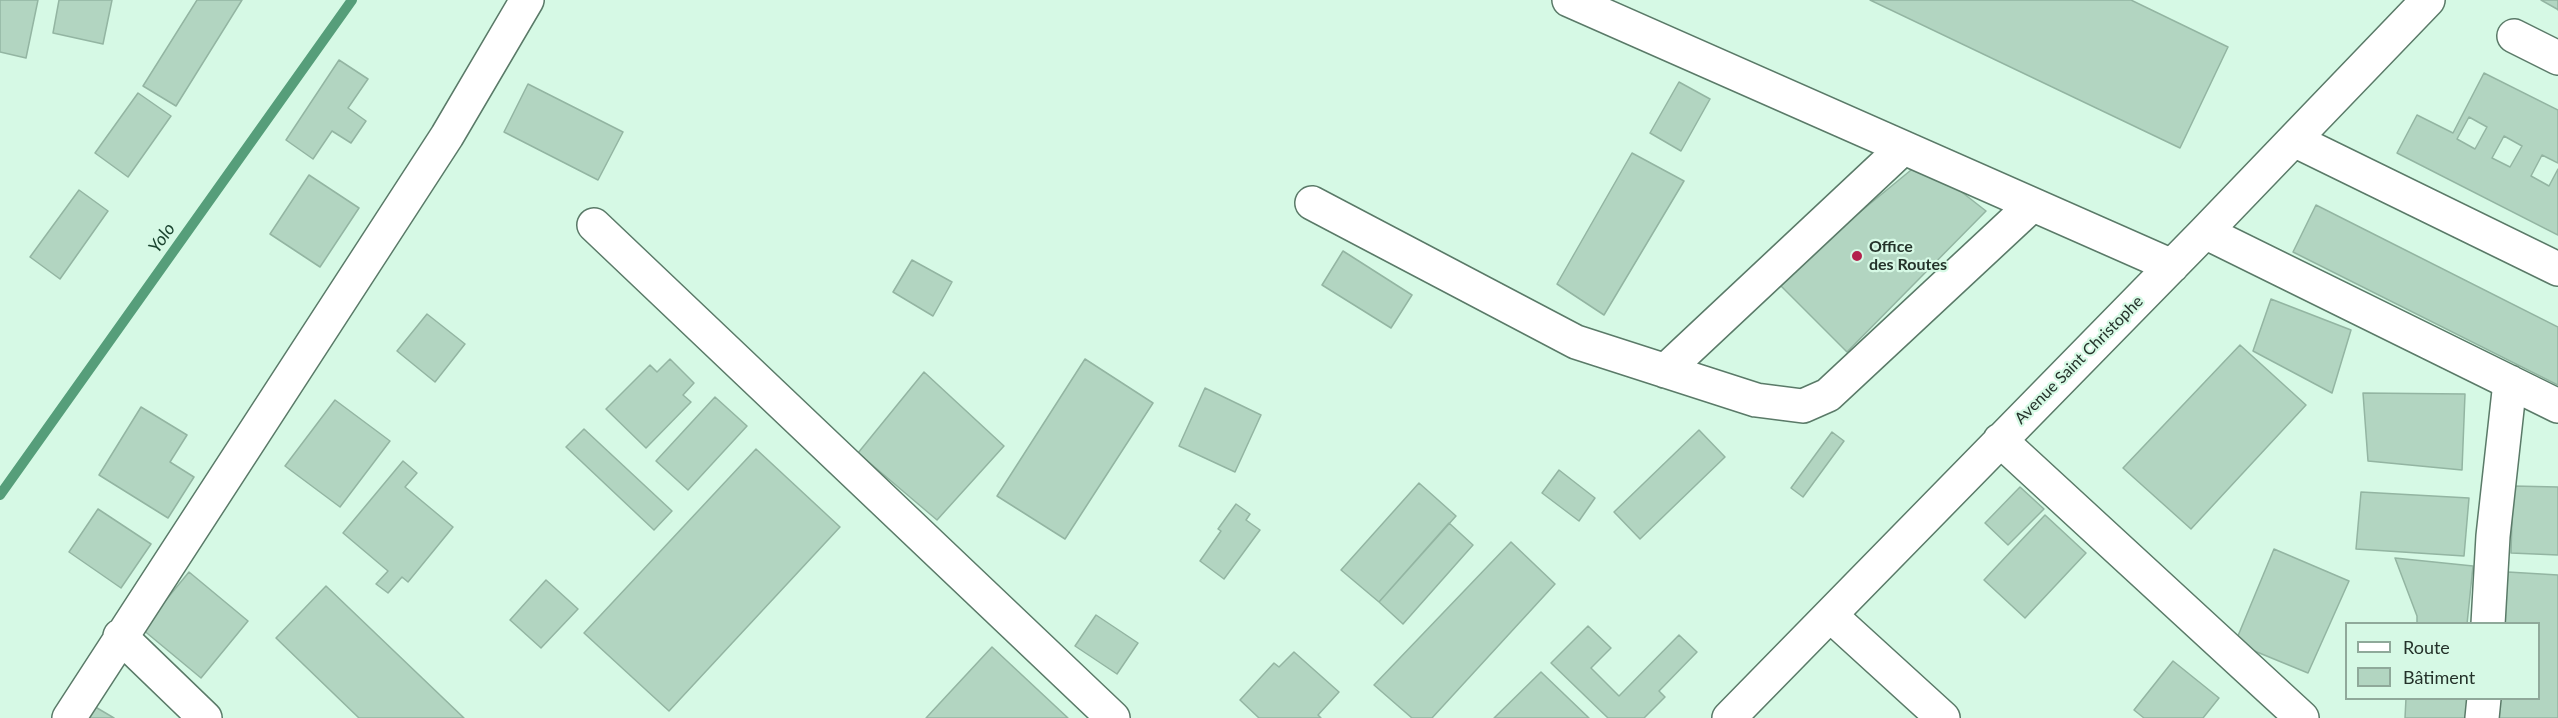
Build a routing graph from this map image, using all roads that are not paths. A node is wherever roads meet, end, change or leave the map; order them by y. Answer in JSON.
{"nodes":[{"id":1,"x":528,"y":0,"type":"edge"},
{"id":2,"x":1569,"y":0,"type":"edge"},
{"id":3,"x":2428,"y":0,"type":"edge"},
{"id":4,"x":2514,"y":36,"type":"dead end"},
{"id":5,"x":2558,"y":58,"type":"edge"},
{"id":6,"x":2294,"y":140,"type":"junction"},
{"id":7,"x":1903,"y":148,"type":"junction"},
{"id":8,"x":1312,"y":203,"type":"dead end"},
{"id":9,"x":2032,"y":205,"type":"junction"},
{"id":10,"x":594,"y":225,"type":"dead end"},
{"id":11,"x":2205,"y":232,"type":"junction"},
{"id":12,"x":2172,"y":266,"type":"junction"},
{"id":13,"x":2558,"y":269,"type":"edge"},
{"id":14,"x":1665,"y":371,"type":"junction"},
{"id":15,"x":2510,"y":382,"type":"junction"},
{"id":16,"x":2558,"y":406,"type":"edge"},
{"id":17,"x":2000,"y":440,"type":"junction"},
{"id":18,"x":1830,"y":615,"type":"junction"},
{"id":19,"x":2488,"y":622,"type":"edge"},
{"id":20,"x":120,"y":636,"type":"junction"},
{"id":21,"x":2484,"y":700,"type":"edge"},
{"id":22,"x":69,"y":718,"type":"edge"},
{"id":23,"x":205,"y":718,"type":"edge"},
{"id":24,"x":1113,"y":718,"type":"edge"},
{"id":25,"x":1729,"y":718,"type":"edge"},
{"id":26,"x":1943,"y":718,"type":"edge"},
{"id":27,"x":2302,"y":718,"type":"edge"},
{"id":28,"x":2482,"y":718,"type":"edge"}],
"edges":[{"from":1,"to":20,"type":"street"},
{"from":2,"to":7,"type":"street"},
{"from":3,"to":6,"type":"street","name":"Avenue Saint Christophe"},
{"from":4,"to":5,"type":"street"},
{"from":6,"to":11,"type":"street","name":"Avenue Saint Christophe"},
{"from":6,"to":13,"type":"street"},
{"from":7,"to":9,"type":"street"},
{"from":7,"to":14,"type":"street"},
{"from":8,"to":14,"type":"street"},
{"from":9,"to":12,"type":"street"},
{"from":9,"to":14,"type":"street"},
{"from":10,"to":24,"type":"street"},
{"from":11,"to":12,"type":"street","name":"Avenue Saint Christophe"},
{"from":11,"to":15,"type":"street"},
{"from":12,"to":17,"type":"street","name":"Avenue Saint Christophe"},
{"from":15,"to":16,"type":"street"},
{"from":15,"to":19,"type":"street"},
{"from":17,"to":18,"type":"street","name":"Avenue Saint Christophe"},
{"from":17,"to":27,"type":"street"},
{"from":18,"to":25,"type":"street","name":"Avenue Saint Christophe"},
{"from":18,"to":26,"type":"street"},
{"from":20,"to":22,"type":"street"},
{"from":20,"to":23,"type":"street"},
{"from":21,"to":28,"type":"street"}]}
